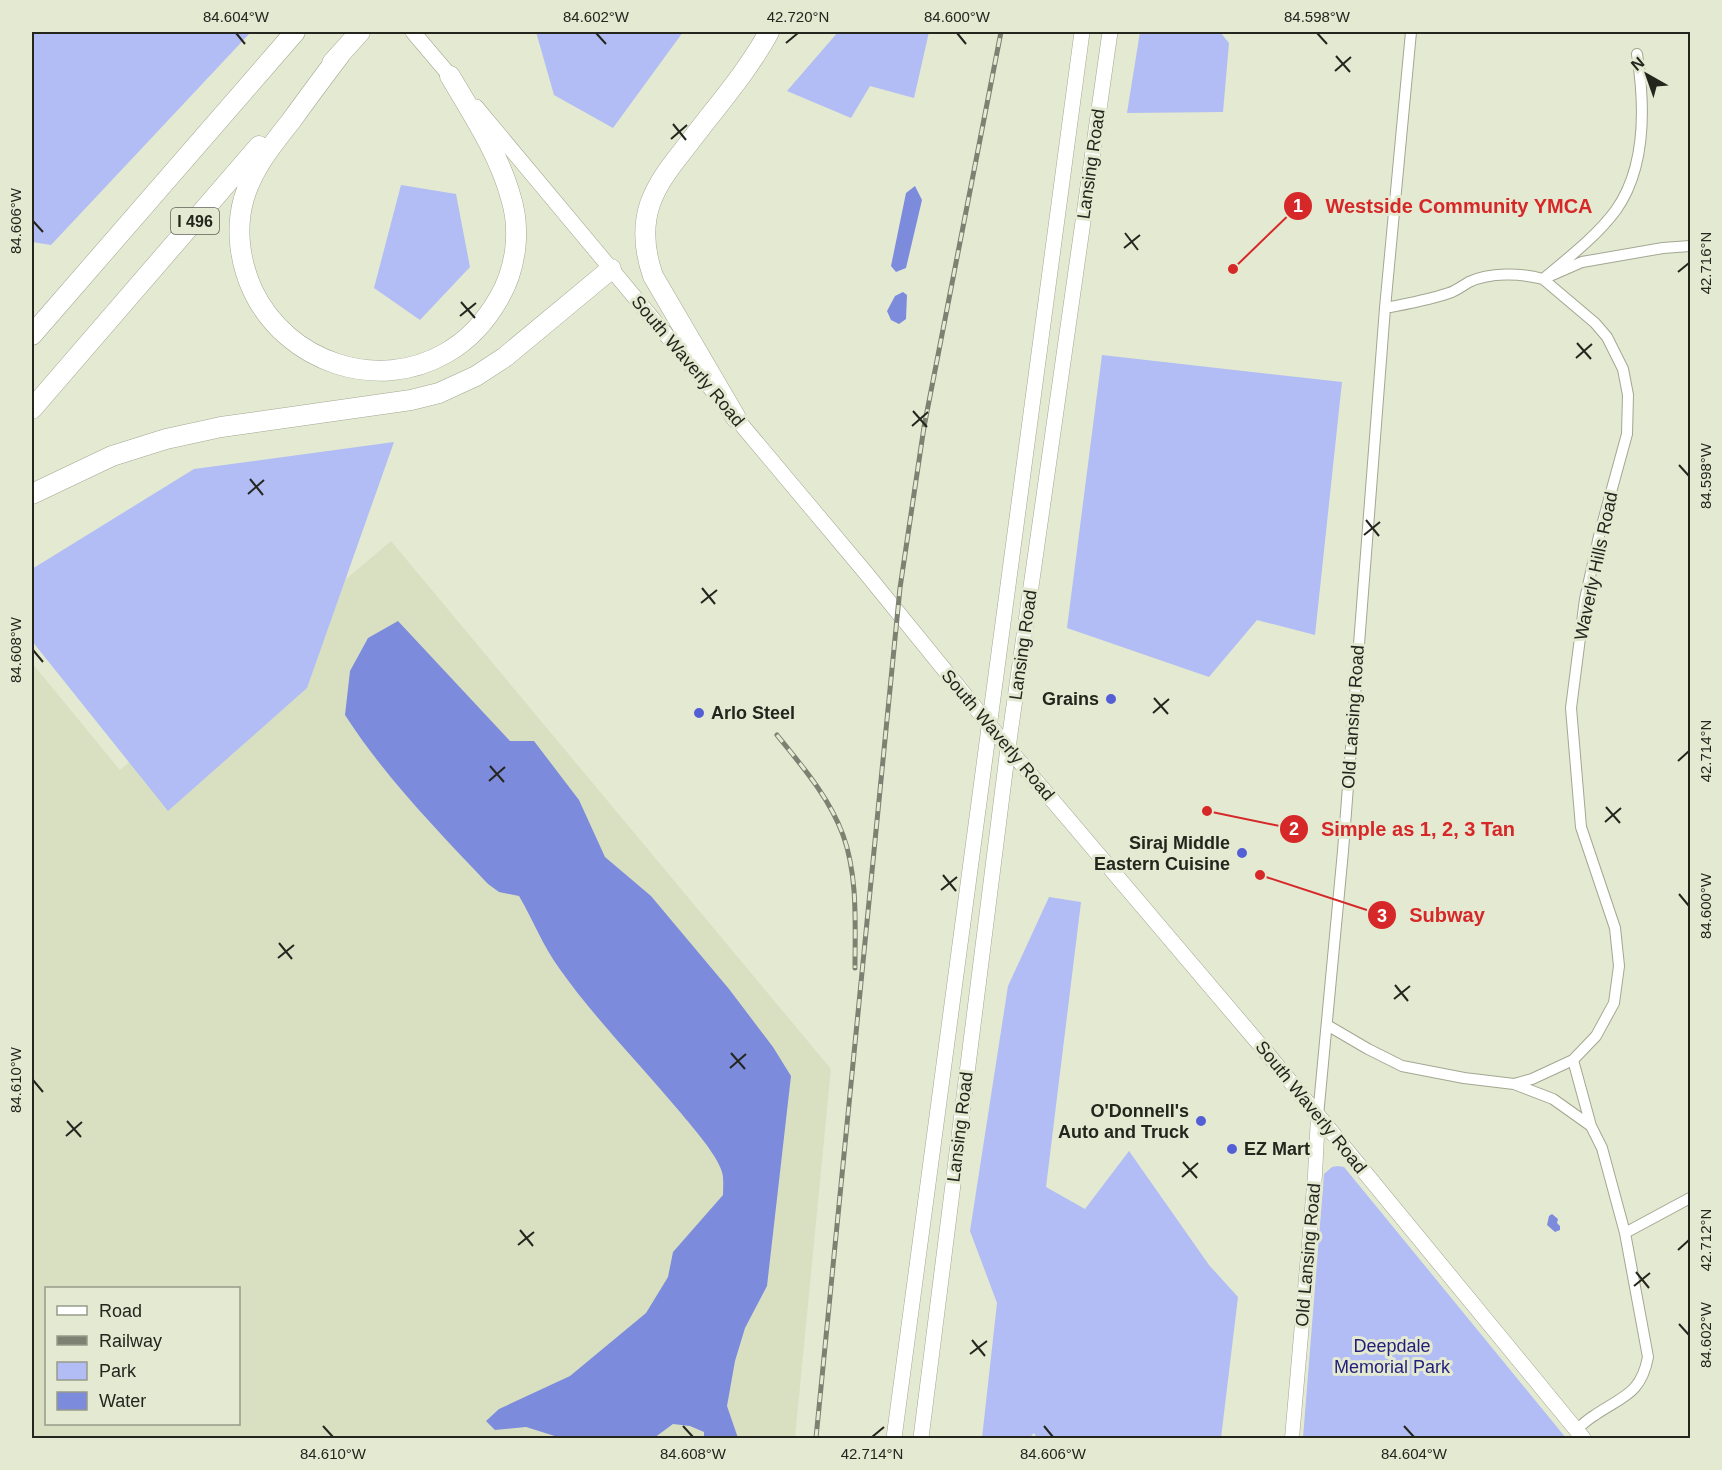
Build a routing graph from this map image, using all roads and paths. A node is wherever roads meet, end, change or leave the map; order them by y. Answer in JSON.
{"nodes":[{"id":1,"x":296,"y":32,"type":"edge"},
{"id":2,"x":360,"y":32,"type":"edge"},
{"id":3,"x":413,"y":32,"type":"edge"},
{"id":4,"x":769,"y":32,"type":"edge"},
{"id":5,"x":1082,"y":32,"type":"edge"},
{"id":6,"x":1110,"y":32,"type":"edge"},
{"id":7,"x":1411,"y":32,"type":"edge"},
{"id":8,"x":1637,"y":54,"type":"dead end"},
{"id":9,"x":340,"y":55,"type":"junction"},
{"id":10,"x":450,"y":76,"type":"junction"},
{"id":11,"x":1690,"y":246,"type":"edge"},
{"id":12,"x":611,"y":269,"type":"junction"},
{"id":13,"x":1543,"y":279,"type":"junction"},
{"id":14,"x":1385,"y":308,"type":"junction"},
{"id":15,"x":32,"y":334,"type":"edge"},
{"id":16,"x":32,"y":409,"type":"edge"},
{"id":17,"x":736,"y":418,"type":"junction"},
{"id":18,"x":32,"y":494,"type":"edge"},
{"id":19,"x":989,"y":725,"type":"junction"},
{"id":20,"x":1008,"y":748,"type":"junction"},
{"id":21,"x":1327,"y":1025,"type":"junction"},
{"id":22,"x":1573,"y":1060,"type":"junction"},
{"id":23,"x":1514,"y":1084,"type":"junction"},
{"id":24,"x":1318,"y":1116,"type":"junction"},
{"id":25,"x":1591,"y":1126,"type":"junction"},
{"id":26,"x":1690,"y":1198,"type":"edge"},
{"id":27,"x":1625,"y":1233,"type":"junction"},
{"id":28,"x":1580,"y":1434,"type":"edge"},
{"id":29,"x":894,"y":1438,"type":"edge"},
{"id":30,"x":921,"y":1438,"type":"edge"},
{"id":31,"x":1292,"y":1438,"type":"edge"}],
"edges":[{"from":1,"to":15,"type":"highway","number":"I 496"},
{"from":2,"to":9,"type":"highway","number":"I 496"},
{"from":3,"to":10,"type":"main road","name":"South Waverly Road"},
{"from":4,"to":17,"type":"highway"},
{"from":5,"to":19,"type":"main road","name":"Lansing Road"},
{"from":6,"to":20,"type":"main road","name":"Lansing Road"},
{"from":7,"to":14,"type":"street","name":"Old Lansing Road"},
{"from":8,"to":13,"type":"street"},
{"from":9,"to":10,"type":"highway"},
{"from":9,"to":16,"type":"highway","number":"I 496"},
{"from":10,"to":12,"type":"main road","name":"South Waverly Road"},
{"from":11,"to":13,"type":"street"},
{"from":12,"to":17,"type":"main road","name":"South Waverly Road"},
{"from":12,"to":18,"type":"highway"},
{"from":13,"to":14,"type":"street"},
{"from":13,"to":22,"type":"street","name":"Waverly Hills Road"},
{"from":14,"to":21,"type":"street","name":"Old Lansing Road"},
{"from":17,"to":19,"type":"main road","name":"South Waverly Road"},
{"from":19,"to":20,"type":"main road","name":"South Waverly Road"},
{"from":19,"to":29,"type":"main road","name":"Lansing Road"},
{"from":20,"to":24,"type":"main road","name":"South Waverly Road"},
{"from":20,"to":30,"type":"main road","name":"Lansing Road"},
{"from":21,"to":23,"type":"street"},
{"from":21,"to":24,"type":"street","name":"Old Lansing Road"},
{"from":22,"to":23,"type":"street"},
{"from":22,"to":25,"type":"street"},
{"from":23,"to":25,"type":"street"},
{"from":24,"to":28,"type":"main road","name":"South Waverly Road"},
{"from":24,"to":31,"type":"street","name":"Old Lansing Road"},
{"from":25,"to":27,"type":"street"},
{"from":26,"to":27,"type":"street"},
{"from":27,"to":28,"type":"street"}]}
